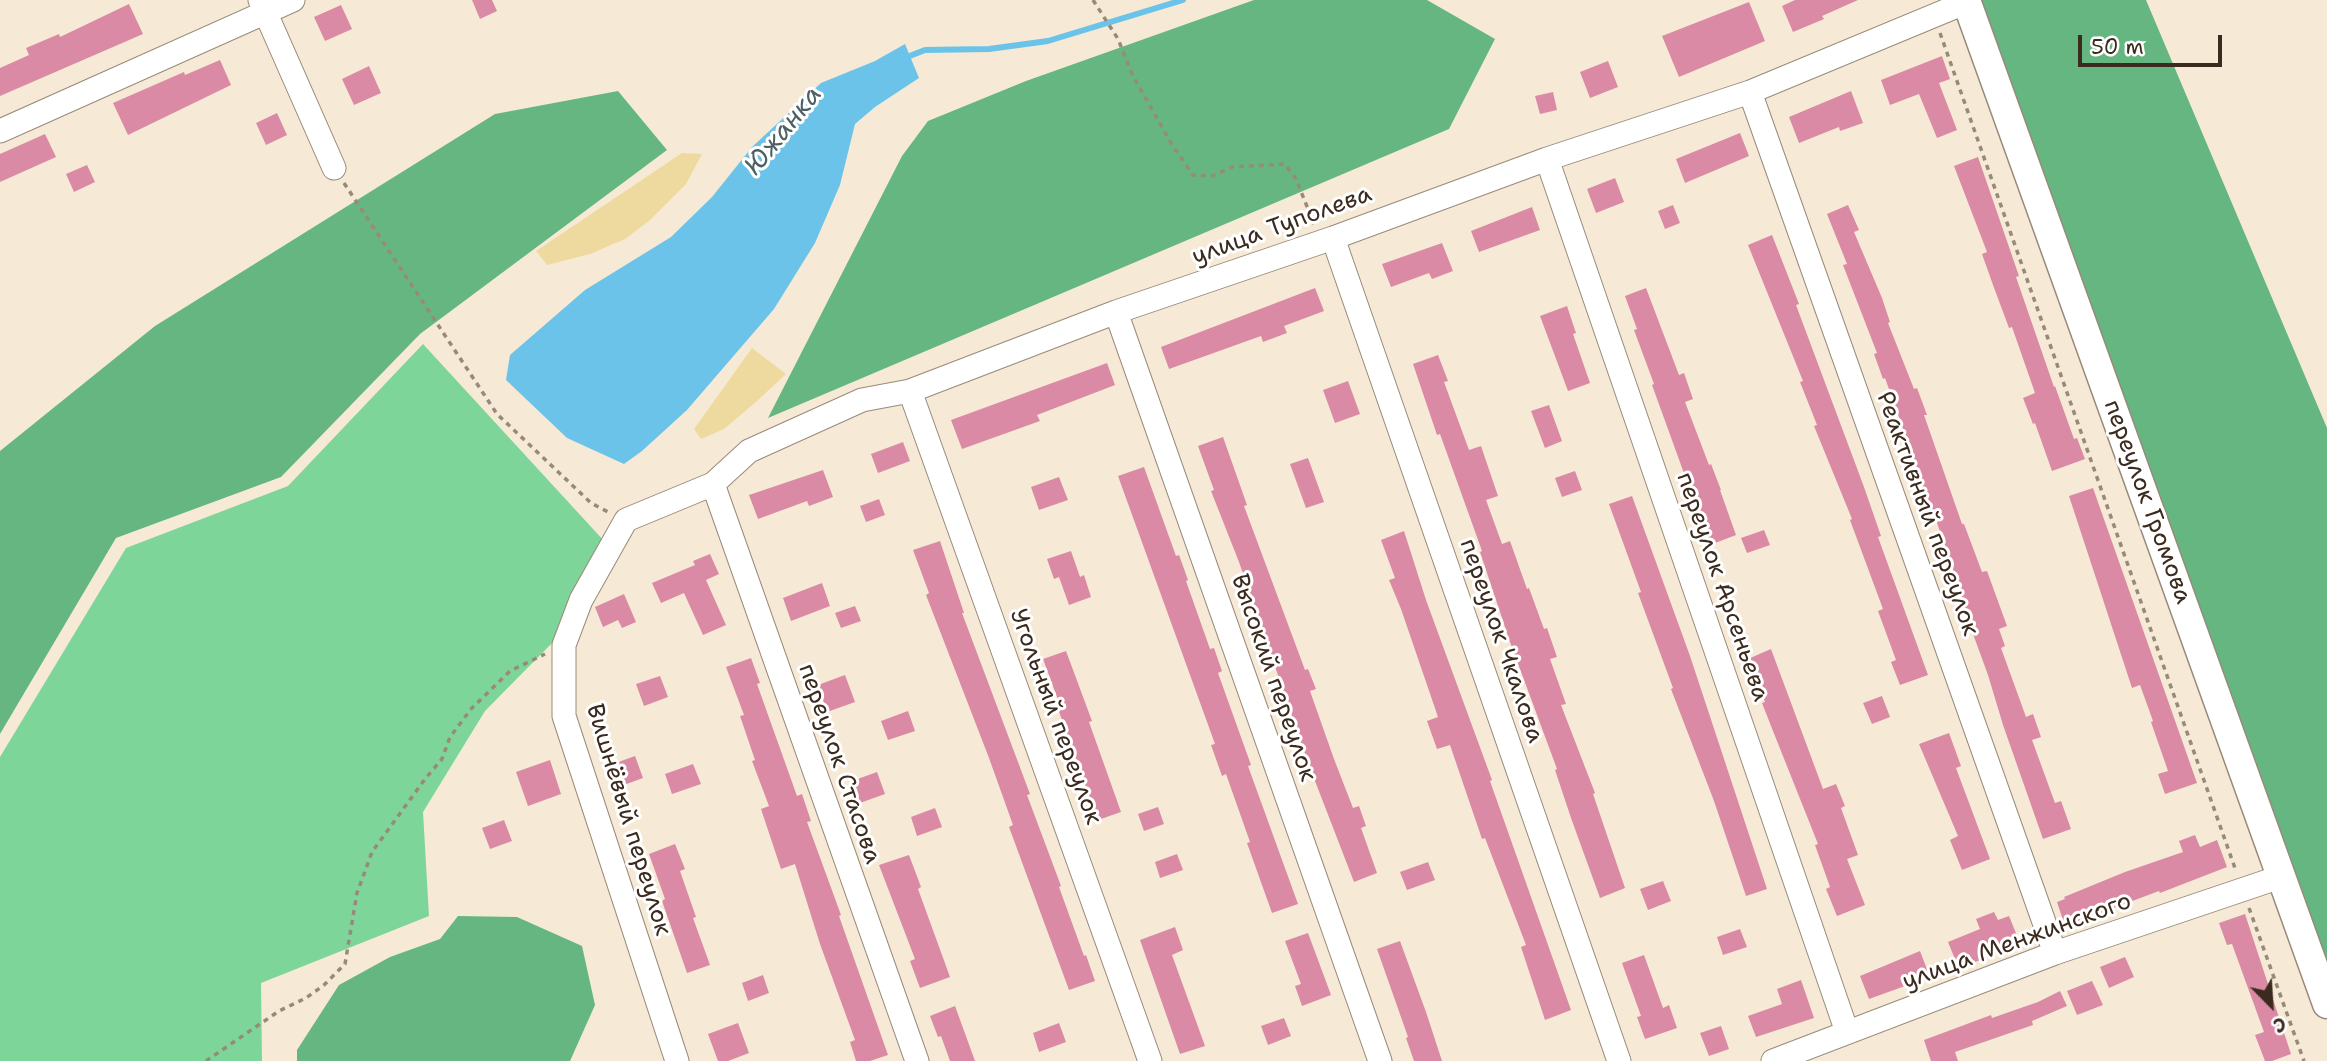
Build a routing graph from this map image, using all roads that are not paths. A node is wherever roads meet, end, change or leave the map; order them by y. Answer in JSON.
{"nodes":[{"id":1,"x":293,"y":0,"type":"edge"},
{"id":2,"x":1967,"y":1,"type":"edge"},
{"id":3,"x":262,"y":6,"type":"edge"},
{"id":4,"x":1750,"y":92,"type":"junction"},
{"id":5,"x":0,"y":131,"type":"edge"},
{"id":6,"x":1547,"y":159,"type":"junction"},
{"id":7,"x":334,"y":168,"type":"road end"},
{"id":8,"x":1329,"y":239,"type":"junction"},
{"id":9,"x":1116,"y":312,"type":"junction"},
{"id":10,"x":910,"y":391,"type":"junction"},
{"id":11,"x":713,"y":484,"type":"junction"},
{"id":12,"x":626,"y":520,"type":"joint"},
{"id":13,"x":2280,"y":877,"type":"junction"},
{"id":14,"x":2055,"y":953,"type":"junction"},
{"id":15,"x":2327,"y":1004,"type":"edge"},
{"id":16,"x":1847,"y":1032,"type":"junction"},
{"id":17,"x":677,"y":1061,"type":"edge"},
{"id":18,"x":917,"y":1061,"type":"edge"},
{"id":19,"x":1150,"y":1061,"type":"edge"},
{"id":20,"x":1380,"y":1061,"type":"edge"},
{"id":21,"x":1619,"y":1061,"type":"edge"},
{"id":22,"x":1773,"y":1061,"type":"edge"}],
"edges":[{"from":1,"to":3,"type":"street"},
{"from":2,"to":4,"type":"street","name":"улица Туполева"},
{"from":2,"to":13,"type":"street","name":"переулок Громова"},
{"from":3,"to":5,"type":"street"},
{"from":3,"to":7,"type":"street"},
{"from":4,"to":6,"type":"street","name":"улица Туполева"},
{"from":4,"to":14,"type":"street","name":"Реактивный переулок"},
{"from":6,"to":8,"type":"street","name":"улица Туполева"},
{"from":6,"to":16,"type":"street","name":"переулок Арсеньева"},
{"from":8,"to":9,"type":"street","name":"улица Туполева"},
{"from":8,"to":21,"type":"street","name":"переулок Чкалова"},
{"from":9,"to":10,"type":"street","name":"улица Туполева"},
{"from":9,"to":20,"type":"street","name":"Высокий переулок"},
{"from":10,"to":11,"type":"street","name":"улица Туполева"},
{"from":10,"to":19,"type":"street","name":"Угольный переулок"},
{"from":11,"to":12,"type":"street","name":"улица Туполева"},
{"from":11,"to":18,"type":"street","name":"переулок Стасова"},
{"from":12,"to":17,"type":"street","name":"Вишнёвый переулок"},
{"from":13,"to":14,"type":"street","name":"улица Менжинского"},
{"from":13,"to":15,"type":"street","name":"переулок Громова"},
{"from":14,"to":16,"type":"street","name":"улица Менжинского"},
{"from":16,"to":22,"type":"street","name":"улица Менжинского"}]}
